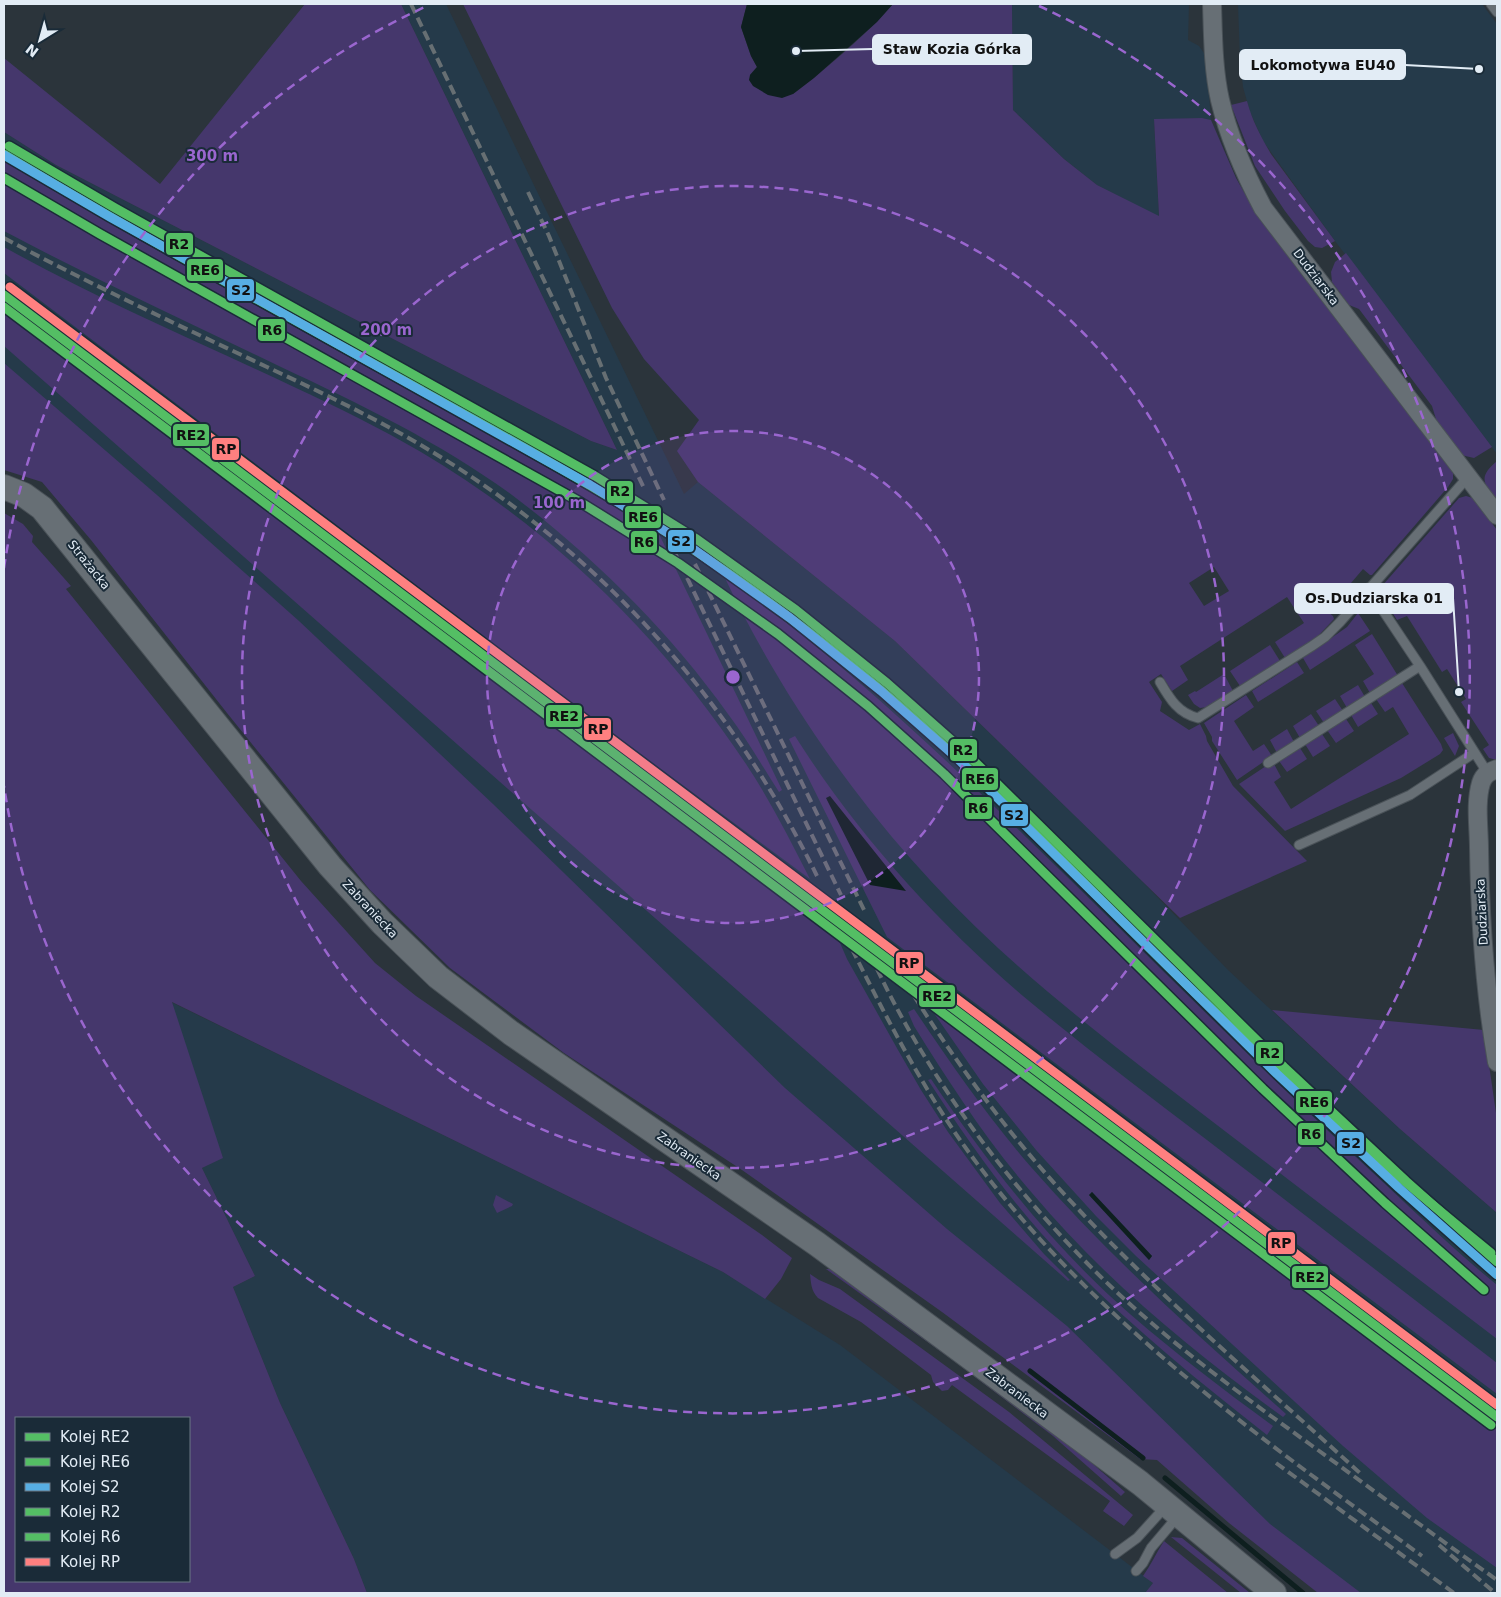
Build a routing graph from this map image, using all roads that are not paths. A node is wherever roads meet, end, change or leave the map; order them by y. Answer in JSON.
{"nodes":[{"id":1,"x":1212,"y":4,"type":"edge"},
{"id":2,"x":1491,"y":4,"type":"edge"},
{"id":3,"x":1497,"y":12,"type":"edge"},
{"id":4,"x":1468,"y":477,"type":"junction"},
{"id":5,"x":4,"y":487,"type":"edge"},
{"id":6,"x":1497,"y":515,"type":"edge"},
{"id":7,"x":1368,"y":588,"type":"junction"},
{"id":8,"x":163,"y":658,"type":"joint"},
{"id":9,"x":1420,"y":666,"type":"junction"},
{"id":10,"x":1160,"y":682,"type":"dead end"},
{"id":11,"x":1474,"y":753,"type":"junction"},
{"id":12,"x":1268,"y":763,"type":"dead end"},
{"id":13,"x":1492,"y":771,"type":"edge"},
{"id":14,"x":1299,"y":845,"type":"dead end"},
{"id":15,"x":1497,"y":1062,"type":"edge"},
{"id":16,"x":1172,"y":1510,"type":"junction"},
{"id":17,"x":1114,"y":1554,"type":"dead end"},
{"id":18,"x":1136,"y":1570,"type":"dead end"},
{"id":19,"x":1274,"y":1593,"type":"edge"}],
"edges":[{"from":1,"to":4,"type":"street","name":"Dudziarska"},
{"from":2,"to":3,"type":"lane"},
{"from":4,"to":6,"type":"street","name":"Dudziarska"},
{"from":4,"to":7,"type":"lane"},
{"from":5,"to":8,"type":"main road","name":"Strażacka"},
{"from":7,"to":9,"type":"lane"},
{"from":7,"to":10,"type":"lane"},
{"from":8,"to":16,"type":"main road","name":"Zabraniecka"},
{"from":9,"to":11,"type":"lane"},
{"from":9,"to":12,"type":"lane"},
{"from":11,"to":13,"type":"lane"},
{"from":11,"to":14,"type":"lane"},
{"from":13,"to":15,"type":"street","name":"Dudziarska"},
{"from":16,"to":17,"type":"lane"},
{"from":16,"to":18,"type":"lane"},
{"from":16,"to":19,"type":"main road","name":"Zabraniecka"}]}
